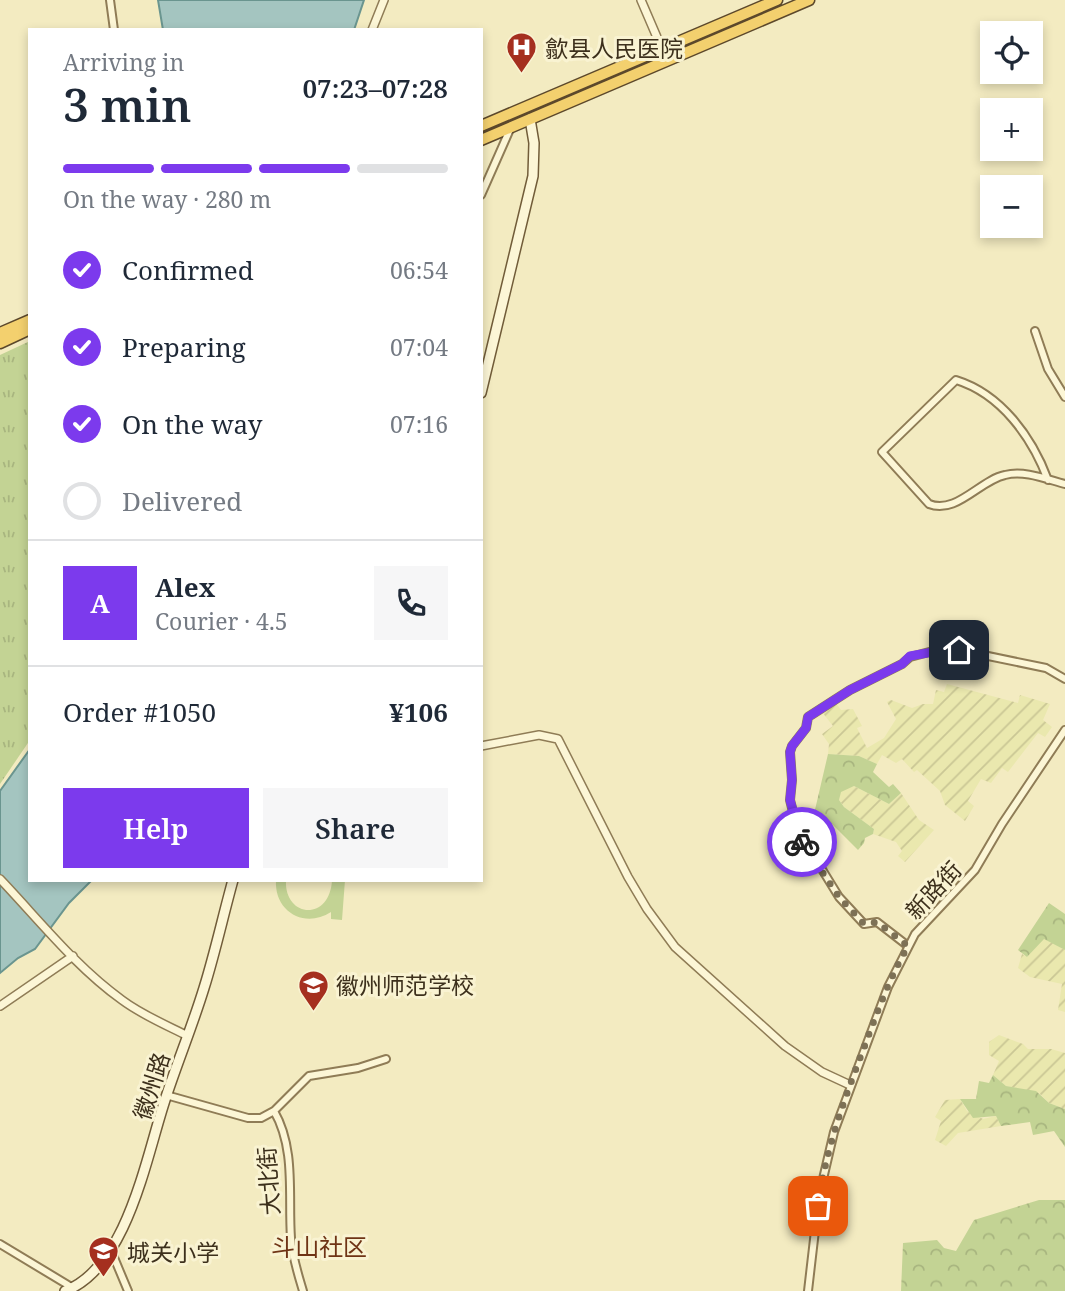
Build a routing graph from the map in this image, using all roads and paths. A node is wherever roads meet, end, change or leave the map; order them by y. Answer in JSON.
{"nodes":[{"id":1,"x":110,"y":0,"type":"edge"},
{"id":2,"x":384,"y":0,"type":"edge"},
{"id":3,"x":641,"y":0,"type":"edge"},
{"id":4,"x":777,"y":0,"type":"edge"},
{"id":5,"x":809,"y":0,"type":"edge"},
{"id":6,"x":114,"y":28,"type":"edge"},
{"id":7,"x":373,"y":28,"type":"edge"},
{"id":8,"x":662,"y":49,"type":"junction"},
{"id":9,"x":530,"y":119,"type":"junction"},
{"id":10,"x":483,"y":125,"type":"edge"},
{"id":11,"x":511,"y":127,"type":"junction"},
{"id":12,"x":483,"y":138,"type":"edge"},
{"id":13,"x":483,"y":190,"type":"edge"},
{"id":14,"x":28,"y":321,"type":"edge"},
{"id":15,"x":28,"y":330,"type":"edge"},
{"id":16,"x":1035,"y":331,"type":"dead end"},
{"id":17,"x":0,"y":333,"type":"edge"},
{"id":18,"x":0,"y":343,"type":"edge"},
{"id":19,"x":483,"y":385,"type":"edge"},
{"id":20,"x":1065,"y":397,"type":"edge"},
{"id":21,"x":1048,"y":480,"type":"junction"},
{"id":22,"x":1065,"y":484,"type":"edge"},
{"id":23,"x":1065,"y":679,"type":"edge"},
{"id":24,"x":1065,"y":730,"type":"edge"},
{"id":25,"x":483,"y":746,"type":"edge"},
{"id":26,"x":0,"y":879,"type":"edge"},
{"id":27,"x":232,"y":882,"type":"edge"},
{"id":28,"x":908,"y":946,"type":"junction"},
{"id":29,"x":71,"y":954,"type":"junction"},
{"id":30,"x":0,"y":1006,"type":"edge"},
{"id":31,"x":188,"y":1036,"type":"junction"},
{"id":32,"x":386,"y":1059,"type":"dead end"},
{"id":33,"x":850,"y":1085,"type":"junction"},
{"id":34,"x":166,"y":1095,"type":"junction"},
{"id":35,"x":274,"y":1111,"type":"junction"},
{"id":36,"x":0,"y":1244,"type":"edge"},
{"id":37,"x":110,"y":1248,"type":"junction"},
{"id":38,"x":71,"y":1290,"type":"edge"},
{"id":39,"x":128,"y":1291,"type":"edge"},
{"id":40,"x":303,"y":1291,"type":"edge"},
{"id":41,"x":808,"y":1291,"type":"edge"}],
"edges":[{"from":1,"to":6,"type":"street"},
{"from":2,"to":7,"type":"street"},
{"from":3,"to":8,"type":"street"},
{"from":4,"to":8,"type":"highway"},
{"from":5,"to":9,"type":"highway"},
{"from":8,"to":10,"type":"highway"},
{"from":9,"to":11,"type":"highway"},
{"from":9,"to":19,"type":"main road"},
{"from":11,"to":12,"type":"highway"},
{"from":11,"to":13,"type":"street"},
{"from":14,"to":17,"type":"highway"},
{"from":15,"to":18,"type":"highway"},
{"from":16,"to":20,"type":"street"},
{"from":21,"to":21,"type":"street"},
{"from":21,"to":22,"type":"street"},
{"from":23,"to":28,"type":"street"},
{"from":24,"to":28,"type":"street","name":"新路街"},
{"from":25,"to":33,"type":"street"},
{"from":26,"to":29,"type":"street"},
{"from":27,"to":31,"type":"main road","name":"徽州路"},
{"from":28,"to":33,"type":"street","name":"新路街"},
{"from":29,"to":30,"type":"street"},
{"from":29,"to":31,"type":"street"},
{"from":31,"to":34,"type":"main road","name":"徽州路"},
{"from":32,"to":35,"type":"street"},
{"from":33,"to":41,"type":"street","name":"新路街"},
{"from":34,"to":35,"type":"street"},
{"from":34,"to":37,"type":"main road","name":"徽州路"},
{"from":35,"to":40,"type":"street","name":"大北街"},
{"from":36,"to":38,"type":"street"},
{"from":37,"to":38,"type":"main road","name":"徽州路"},
{"from":37,"to":39,"type":"street"}]}
